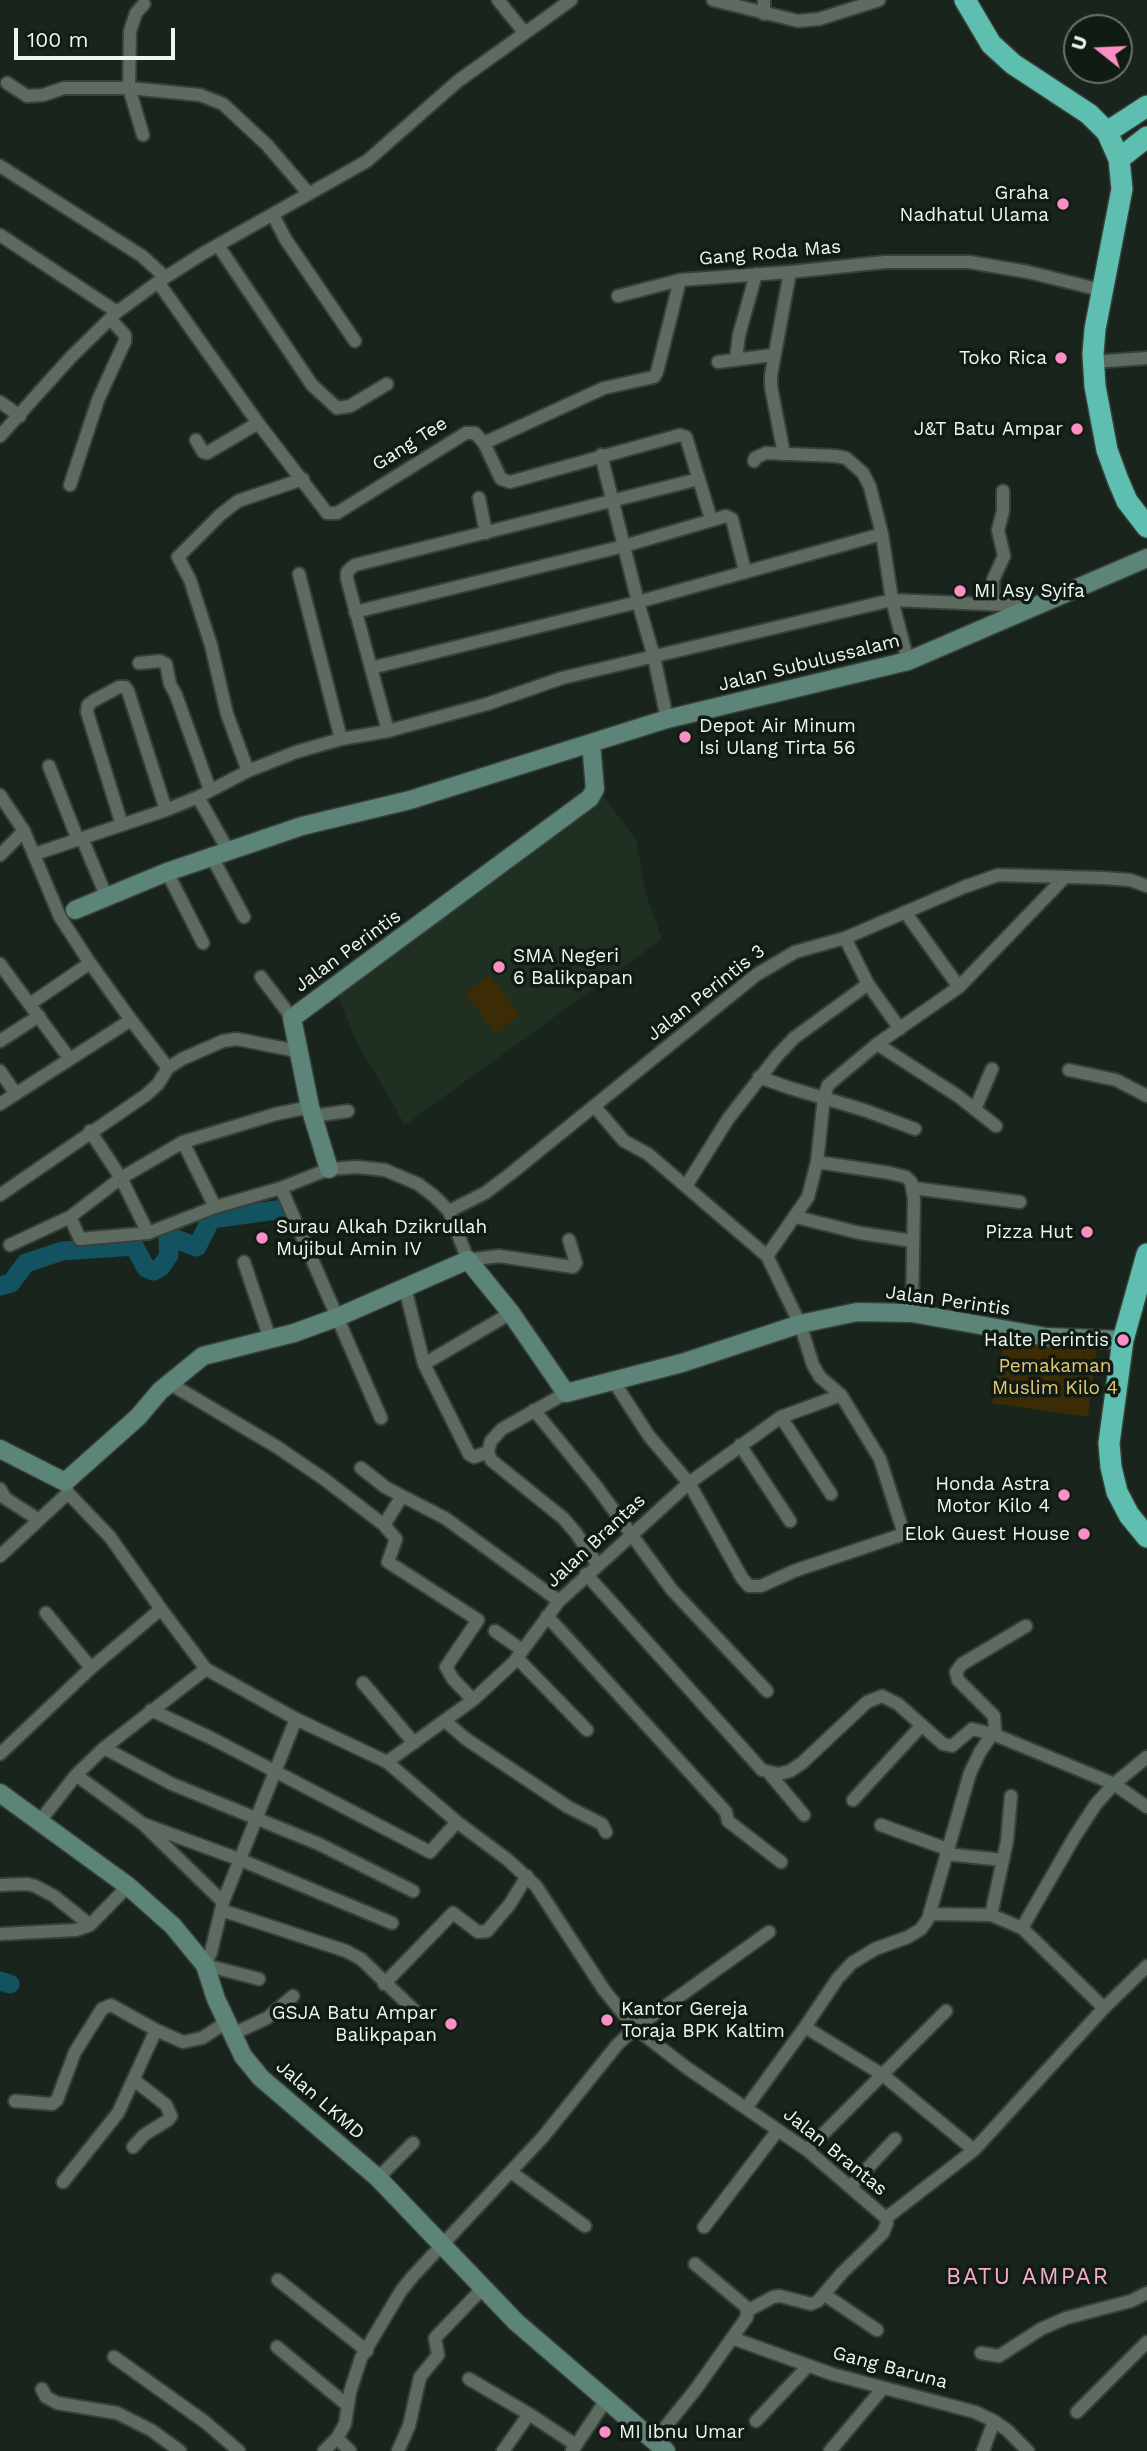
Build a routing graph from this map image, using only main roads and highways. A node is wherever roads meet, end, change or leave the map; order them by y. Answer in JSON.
{"nodes":[{"id":1,"x":965,"y":0,"type":"edge"},
{"id":2,"x":1147,"y":106,"type":"edge"},
{"id":3,"x":1107,"y":132,"type":"junction"},
{"id":4,"x":1147,"y":137,"type":"edge"},
{"id":5,"x":1119,"y":159,"type":"junction"},
{"id":6,"x":1146,"y":526,"type":"edge"},
{"id":7,"x":1147,"y":1254,"type":"edge"},
{"id":8,"x":1141,"y":1297,"type":"edge"},
{"id":9,"x":1147,"y":1537,"type":"edge"}],
"edges":[{"from":1,"to":3,"type":"highway"},
{"from":2,"to":3,"type":"highway"},
{"from":3,"to":5,"type":"highway"},
{"from":4,"to":5,"type":"highway"},
{"from":5,"to":6,"type":"highway"},
{"from":7,"to":8,"type":"highway"},
{"from":8,"to":9,"type":"highway"}]}
